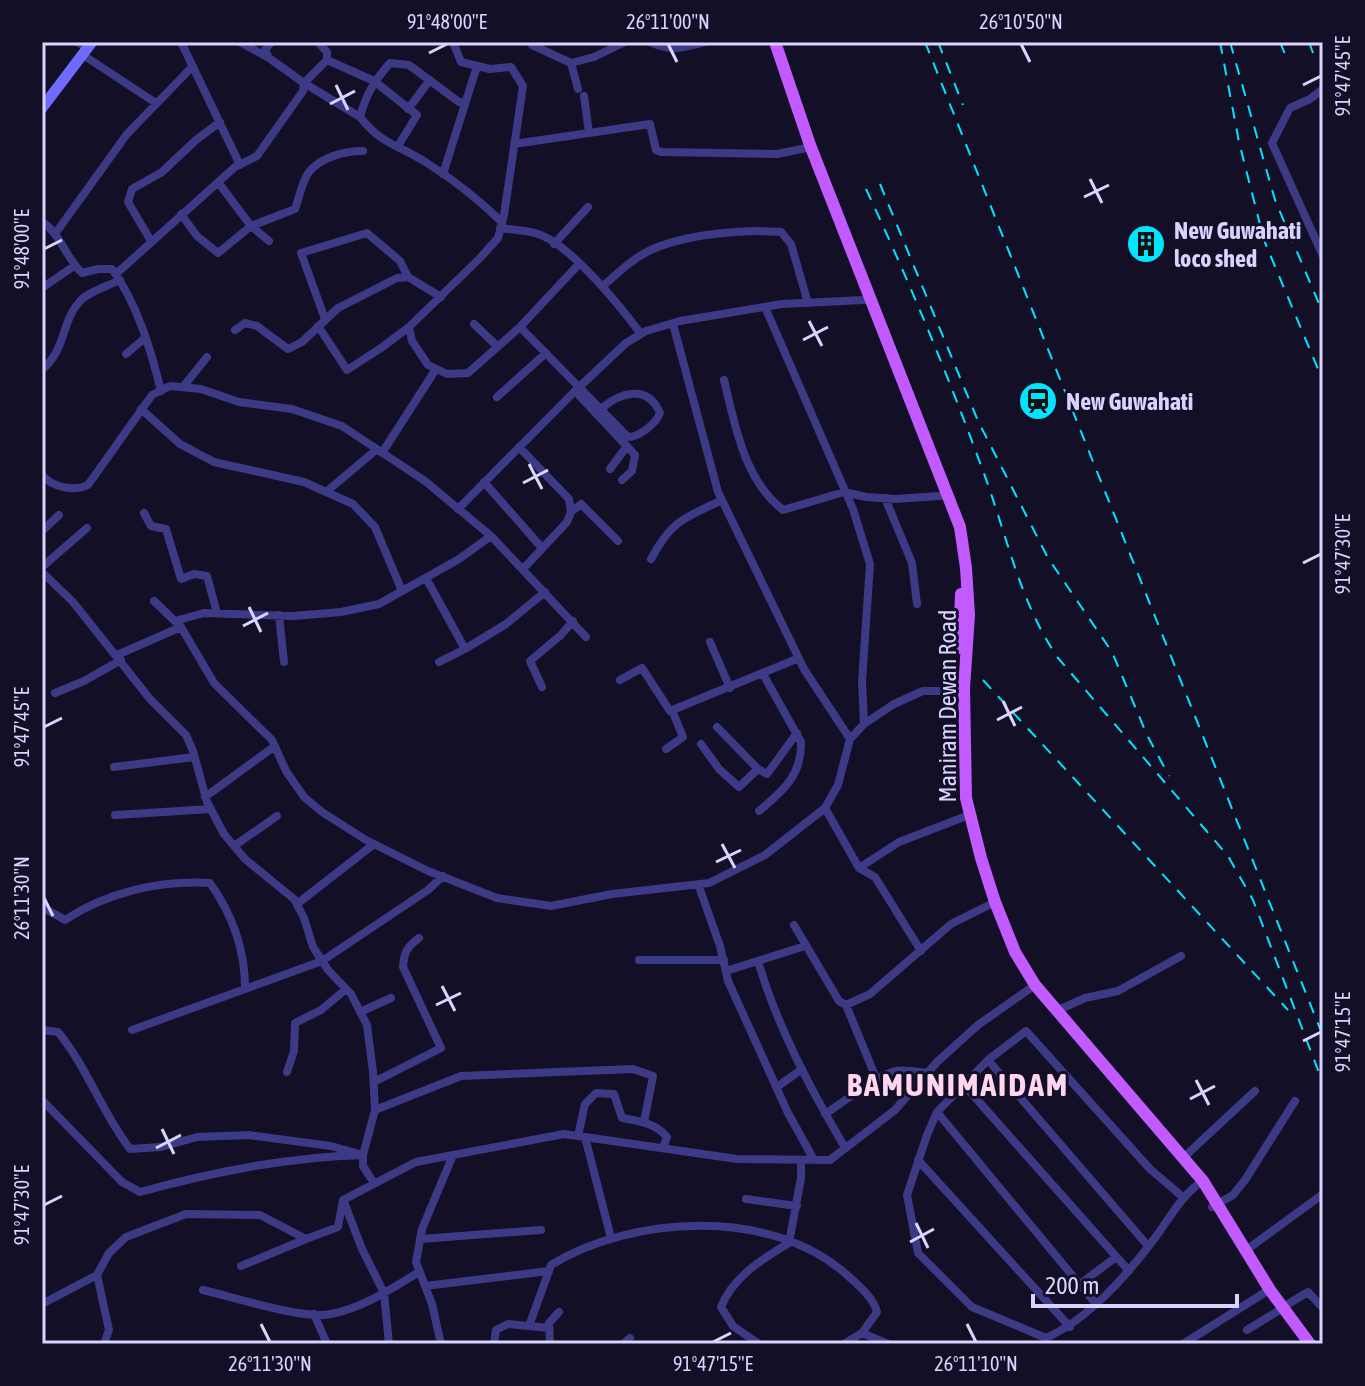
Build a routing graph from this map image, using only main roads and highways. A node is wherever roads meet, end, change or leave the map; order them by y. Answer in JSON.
{"nodes":[{"id":1,"x":769,"y":42,"type":"edge"},
{"id":2,"x":775,"y":42,"type":"edge"},
{"id":3,"x":791,"y":99,"type":"junction"},
{"id":4,"x":867,"y":298,"type":"junction"},
{"id":5,"x":992,"y":903,"type":"junction"},
{"id":6,"x":1054,"y":1012,"type":"junction"},
{"id":7,"x":1200,"y":1183,"type":"junction"},
{"id":8,"x":1214,"y":1205,"type":"junction"},
{"id":9,"x":1280,"y":1309,"type":"junction"},
{"id":10,"x":1302,"y":1344,"type":"edge"},
{"id":11,"x":1310,"y":1344,"type":"edge"}],
"edges":[{"from":1,"to":3,"type":"main road","name":"Maniram Dewan Road"},
{"from":2,"to":3,"type":"main road","name":"Maniram Dewan Road"},
{"from":3,"to":4,"type":"main road","name":"Maniram Dewan Road"},
{"from":4,"to":5,"type":"main road","name":"Maniram Dewan Road"},
{"from":4,"to":5,"type":"main road","name":"Maniram Dewan Road"},
{"from":5,"to":6,"type":"main road","name":"Maniram Dewan Road"},
{"from":6,"to":7,"type":"main road","name":"Maniram Dewan Road"},
{"from":6,"to":7,"type":"main road","name":"Maniram Dewan Road"},
{"from":7,"to":8,"type":"main road","name":"Maniram Dewan Road"},
{"from":8,"to":9,"type":"main road","name":"Maniram Dewan Road"},
{"from":8,"to":9,"type":"main road","name":"Maniram Dewan Road"},
{"from":9,"to":10,"type":"main road","name":"Maniram Dewan Road"},
{"from":9,"to":11,"type":"main road","name":"Maniram Dewan Road"}]}
